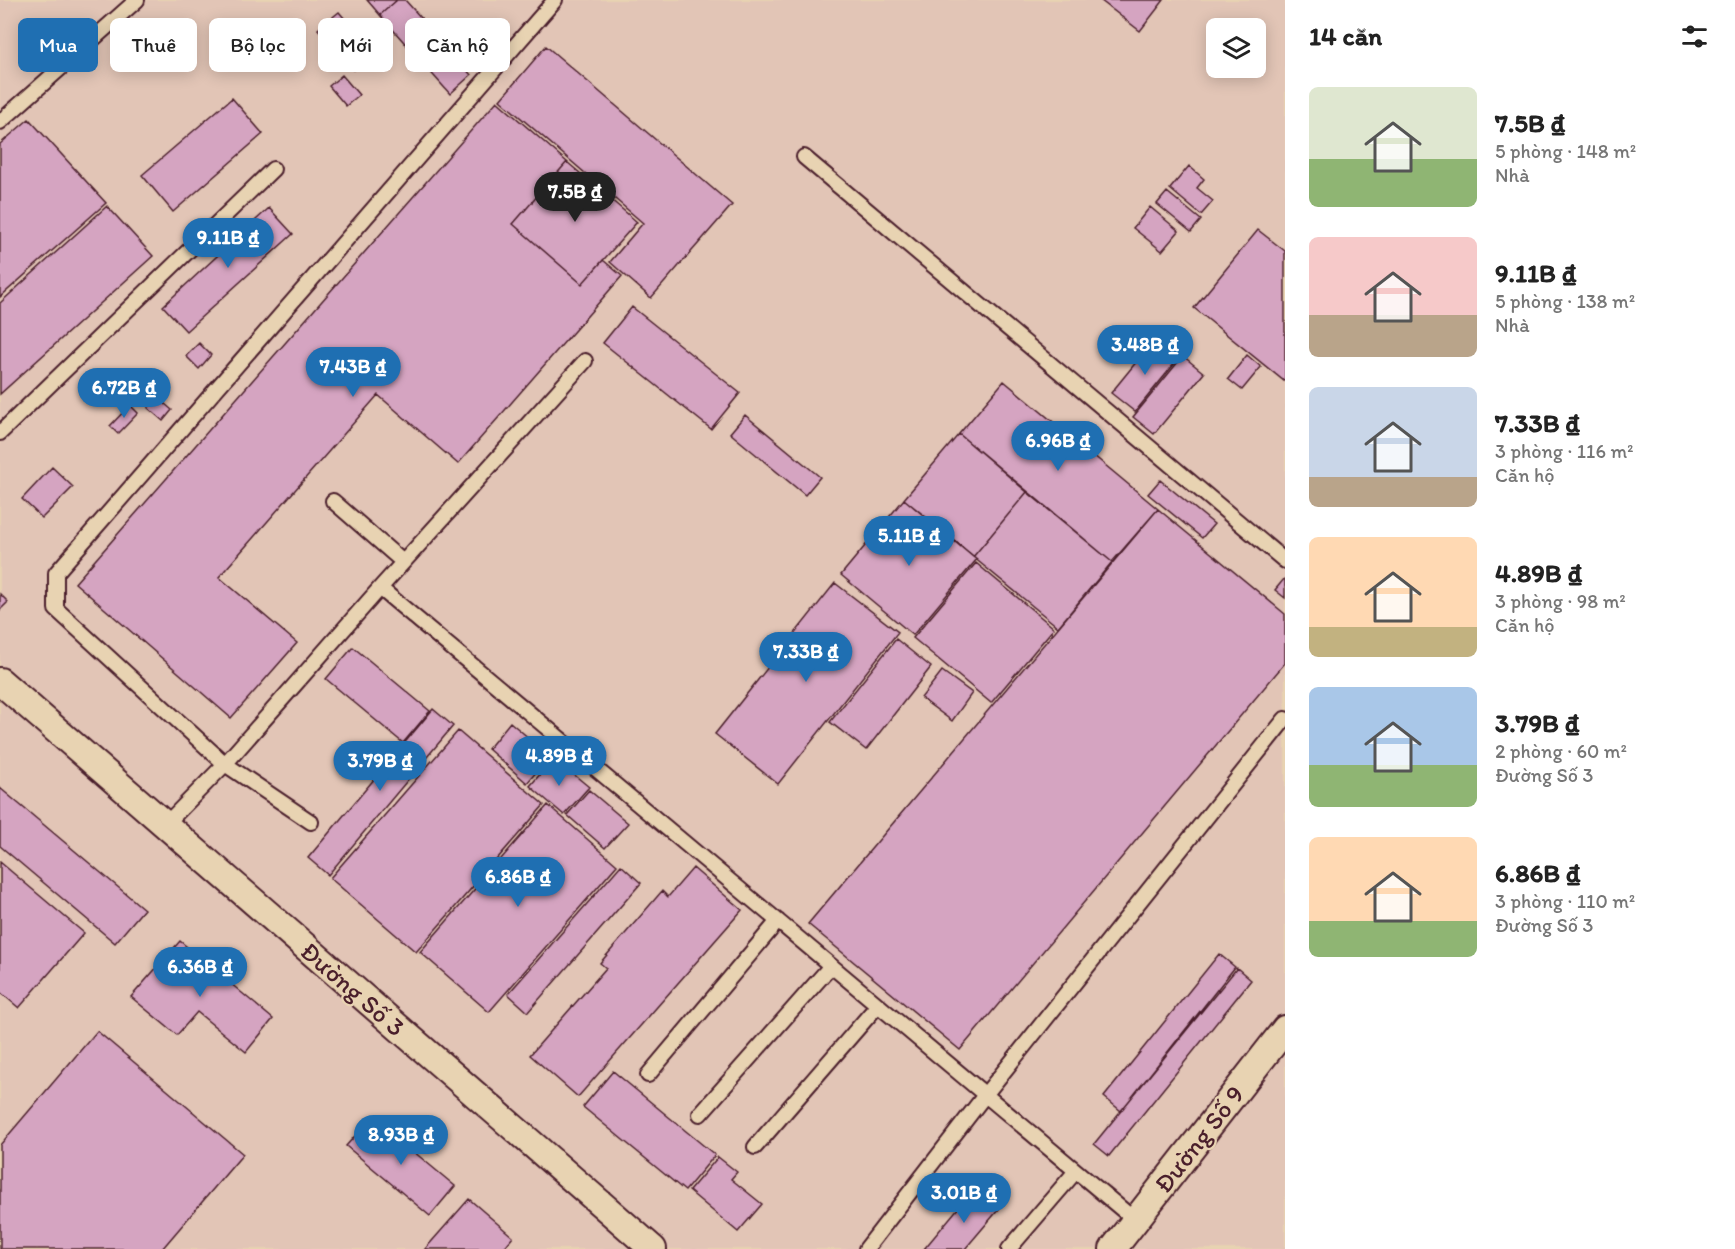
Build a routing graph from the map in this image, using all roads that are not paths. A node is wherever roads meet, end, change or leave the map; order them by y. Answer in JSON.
{"nodes":[{"id":1,"x":137,"y":0,"type":"edge"},
{"id":2,"x":555,"y":0,"type":"edge"},
{"id":3,"x":0,"y":122,"type":"edge"},
{"id":4,"x":804,"y":158,"type":"dead end"},
{"id":5,"x":273,"y":169,"type":"dead end"},
{"id":6,"x":585,"y":361,"type":"dead end"},
{"id":7,"x":0,"y":434,"type":"edge"},
{"id":8,"x":333,"y":501,"type":"dead end"},
{"id":9,"x":1285,"y":561,"type":"edge"},
{"id":10,"x":403,"y":562,"type":"junction"},
{"id":11,"x":380,"y":588,"type":"junction"},
{"id":12,"x":0,"y":681,"type":"edge"},
{"id":13,"x":1285,"y":719,"type":"edge"},
{"id":14,"x":225,"y":764,"type":"junction"},
{"id":15,"x":311,"y":822,"type":"dead end"},
{"id":16,"x":165,"y":825,"type":"junction"},
{"id":17,"x":778,"y":921,"type":"junction"},
{"id":18,"x":831,"y":966,"type":"junction"},
{"id":19,"x":878,"y":1005,"type":"junction"},
{"id":20,"x":1285,"y":1029,"type":"edge"},
{"id":21,"x":648,"y":1075,"type":"dead end"},
{"id":22,"x":985,"y":1095,"type":"junction"},
{"id":23,"x":700,"y":1114,"type":"dead end"},
{"id":24,"x":755,"y":1147,"type":"dead end"},
{"id":25,"x":1076,"y":1171,"type":"junction"},
{"id":26,"x":1136,"y":1221,"type":"junction"},
{"id":27,"x":653,"y":1249,"type":"edge"},
{"id":28,"x":866,"y":1249,"type":"edge"},
{"id":29,"x":1008,"y":1249,"type":"edge"},
{"id":30,"x":1113,"y":1249,"type":"edge"}],
"edges":[{"from":1,"to":3,"type":"lane"},
{"from":2,"to":14,"type":"lane"},
{"from":4,"to":9,"type":"lane"},
{"from":5,"to":7,"type":"lane"},
{"from":6,"to":10,"type":"lane"},
{"from":8,"to":10,"type":"lane"},
{"from":10,"to":11,"type":"lane"},
{"from":11,"to":14,"type":"lane"},
{"from":11,"to":17,"type":"lane"},
{"from":12,"to":16,"type":"street","name":"Đường Số 3"},
{"from":13,"to":22,"type":"lane"},
{"from":14,"to":15,"type":"lane"},
{"from":14,"to":16,"type":"lane"},
{"from":16,"to":27,"type":"street","name":"Đường Số 3"},
{"from":17,"to":18,"type":"lane"},
{"from":17,"to":21,"type":"lane"},
{"from":18,"to":19,"type":"lane"},
{"from":18,"to":23,"type":"lane"},
{"from":19,"to":22,"type":"lane"},
{"from":19,"to":24,"type":"lane"},
{"from":20,"to":26,"type":"street","name":"Đường Số 9"},
{"from":22,"to":25,"type":"lane"},
{"from":22,"to":28,"type":"lane"},
{"from":25,"to":26,"type":"lane"},
{"from":25,"to":29,"type":"lane"},
{"from":26,"to":30,"type":"street","name":"Đường Số 9"}]}
